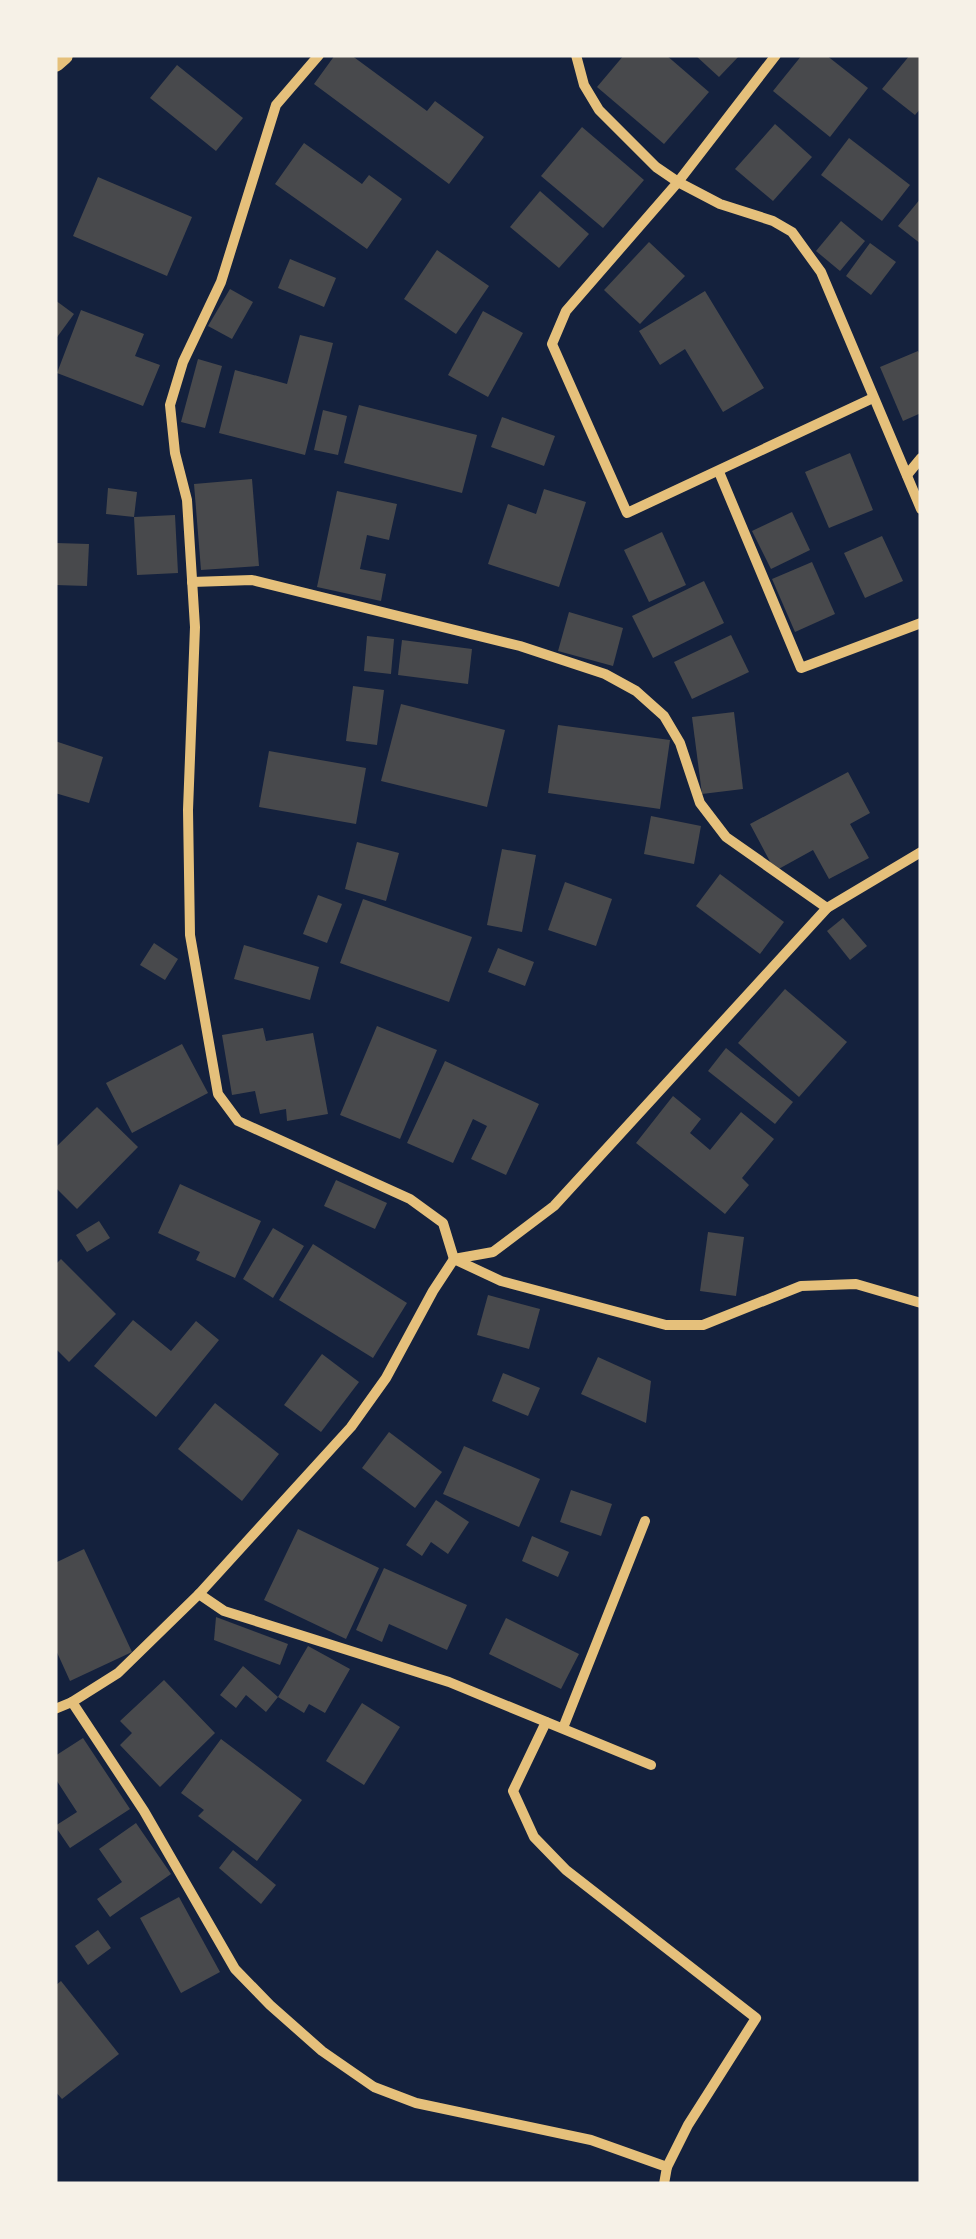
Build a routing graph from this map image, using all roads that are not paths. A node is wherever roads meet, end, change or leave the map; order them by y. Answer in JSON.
{"nodes":[{"id":1,"x":63,"y":55,"type":"edge"},
{"id":2,"x":319,"y":55,"type":"edge"},
{"id":3,"x":576,"y":55,"type":"edge"},
{"id":4,"x":776,"y":55,"type":"edge"},
{"id":5,"x":55,"y":62,"type":"edge"},
{"id":6,"x":678,"y":182,"type":"junction"},
{"id":7,"x":873,"y":398,"type":"junction"},
{"id":8,"x":921,"y":458,"type":"edge"},
{"id":9,"x":720,"y":472,"type":"junction"},
{"id":10,"x":907,"y":475,"type":"junction"},
{"id":11,"x":921,"y":509,"type":"edge"},
{"id":12,"x":192,"y":582,"type":"junction"},
{"id":13,"x":921,"y":623,"type":"edge"},
{"id":14,"x":921,"y":852,"type":"edge"},
{"id":15,"x":827,"y":908,"type":"junction"},
{"id":16,"x":454,"y":1259,"type":"junction"},
{"id":17,"x":921,"y":1302,"type":"edge"},
{"id":18,"x":645,"y":1521,"type":"dead end"},
{"id":19,"x":199,"y":1594,"type":"junction"},
{"id":20,"x":72,"y":1702,"type":"junction"},
{"id":21,"x":55,"y":1709,"type":"edge"},
{"id":22,"x":546,"y":1722,"type":"junction"},
{"id":23,"x":563,"y":1728,"type":"junction"},
{"id":24,"x":651,"y":1765,"type":"dead end"},
{"id":25,"x":667,"y":2167,"type":"junction"},
{"id":26,"x":664,"y":2184,"type":"edge"}],
"edges":[{"from":1,"to":5,"type":"main road"},
{"from":2,"to":12,"type":"street"},
{"from":3,"to":6,"type":"street"},
{"from":4,"to":6,"type":"street"},
{"from":6,"to":7,"type":"street"},
{"from":6,"to":9,"type":"street"},
{"from":7,"to":9,"type":"street"},
{"from":7,"to":10,"type":"street"},
{"from":8,"to":10,"type":"street"},
{"from":9,"to":13,"type":"street"},
{"from":10,"to":11,"type":"street"},
{"from":12,"to":15,"type":"street"},
{"from":12,"to":16,"type":"street"},
{"from":14,"to":15,"type":"street"},
{"from":15,"to":16,"type":"street"},
{"from":16,"to":17,"type":"street"},
{"from":16,"to":19,"type":"street"},
{"from":18,"to":23,"type":"street"},
{"from":19,"to":20,"type":"street"},
{"from":19,"to":22,"type":"street"},
{"from":20,"to":21,"type":"street"},
{"from":20,"to":25,"type":"street"},
{"from":22,"to":23,"type":"street"},
{"from":22,"to":25,"type":"street"},
{"from":23,"to":24,"type":"street"},
{"from":25,"to":26,"type":"street"}]}
